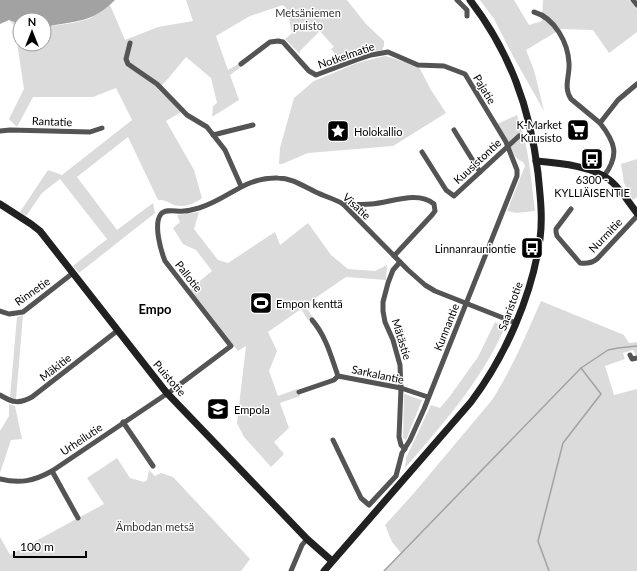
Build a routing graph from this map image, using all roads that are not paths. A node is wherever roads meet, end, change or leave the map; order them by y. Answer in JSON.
{"nodes":[{"id":1,"x":457,"y":0,"type":"edge"},
{"id":2,"x":470,"y":0,"type":"edge"},
{"id":3,"x":534,"y":12,"type":"dead end"},
{"id":4,"x":467,"y":16,"type":"dead end"},
{"id":5,"x":130,"y":43,"type":"dead end"},
{"id":6,"x":383,"y":53,"type":"joint"},
{"id":7,"x":241,"y":64,"type":"dead end"},
{"id":8,"x":637,"y":84,"type":"edge"},
{"id":9,"x":600,"y":123,"type":"junction"},
{"id":10,"x":253,"y":125,"type":"dead end"},
{"id":11,"x":102,"y":128,"type":"dead end"},
{"id":12,"x":454,"y":130,"type":"dead end"},
{"id":13,"x":0,"y":131,"type":"edge"},
{"id":14,"x":213,"y":135,"type":"junction"},
{"id":15,"x":519,"y":136,"type":"dead end"},
{"id":16,"x":508,"y":147,"type":"junction"},
{"id":17,"x":422,"y":152,"type":"dead end"},
{"id":18,"x":536,"y":161,"type":"junction"},
{"id":19,"x":480,"y":172,"type":"junction"},
{"id":20,"x":604,"y":176,"type":"junction"},
{"id":21,"x":241,"y":186,"type":"junction"},
{"id":22,"x":0,"y":204,"type":"edge"},
{"id":23,"x":343,"y":204,"type":"junction"},
{"id":24,"x":167,"y":210,"type":"joint"},
{"id":25,"x":571,"y":210,"type":"dead end"},
{"id":26,"x":637,"y":215,"type":"edge"},
{"id":27,"x":394,"y":256,"type":"junction"},
{"id":28,"x":400,"y":262,"type":"junction"},
{"id":29,"x":73,"y":273,"type":"junction"},
{"id":30,"x":466,"y":304,"type":"junction"},
{"id":31,"x":0,"y":311,"type":"edge"},
{"id":32,"x":312,"y":320,"type":"dead end"},
{"id":33,"x":516,"y":323,"type":"junction"},
{"id":34,"x":117,"y":331,"type":"junction"},
{"id":35,"x":231,"y":346,"type":"joint"},
{"id":36,"x":630,"y":355,"type":"dead end"},
{"id":37,"x":637,"y":358,"type":"edge"},
{"id":38,"x":338,"y":376,"type":"junction"},
{"id":39,"x":401,"y":388,"type":"junction"},
{"id":40,"x":166,"y":392,"type":"junction"},
{"id":41,"x":299,"y":392,"type":"dead end"},
{"id":42,"x":0,"y":395,"type":"edge"},
{"id":43,"x":428,"y":397,"type":"junction"},
{"id":44,"x":123,"y":422,"type":"junction"},
{"id":45,"x":333,"y":440,"type":"dead end"},
{"id":46,"x":405,"y":449,"type":"junction"},
{"id":47,"x":153,"y":466,"type":"dead end"},
{"id":48,"x":52,"y":471,"type":"junction"},
{"id":49,"x":0,"y":479,"type":"edge"},
{"id":50,"x":78,"y":518,"type":"dead end"},
{"id":51,"x":307,"y":539,"type":"junction"},
{"id":52,"x":332,"y":561,"type":"junction"},
{"id":53,"x":291,"y":571,"type":"edge"},
{"id":54,"x":324,"y":571,"type":"edge"}],
"edges":[{"from":1,"to":4,"type":"street"},
{"from":2,"to":18,"type":"main road","name":"Saaristotie"},
{"from":3,"to":9,"type":"street"},
{"from":5,"to":14,"type":"street"},
{"from":6,"to":7,"type":"street","name":"Notkelmatie"},
{"from":6,"to":16,"type":"street","name":"Pajatie"},
{"from":8,"to":9,"type":"street"},
{"from":9,"to":20,"type":"street"},
{"from":10,"to":14,"type":"street"},
{"from":11,"to":13,"type":"street","name":"Rantatie"},
{"from":12,"to":19,"type":"street"},
{"from":14,"to":21,"type":"street"},
{"from":15,"to":16,"type":"street","name":"Kuusistontie"},
{"from":16,"to":19,"type":"street","name":"Kuusistontie"},
{"from":16,"to":30,"type":"street","name":"Kunnantie"},
{"from":17,"to":19,"type":"street","name":"Kuusistontie"},
{"from":18,"to":20,"type":"main road"},
{"from":18,"to":33,"type":"main road","name":"Saaristotie"},
{"from":20,"to":26,"type":"main road"},
{"from":21,"to":23,"type":"street","name":"Visatie"},
{"from":21,"to":24,"type":"street","name":"Visatie"},
{"from":22,"to":29,"type":"main road","name":"Puistotie"},
{"from":23,"to":27,"type":"street","name":"Visatie"},
{"from":23,"to":27,"type":"street"},
{"from":24,"to":35,"type":"street","name":"Pallotie"},
{"from":25,"to":26,"type":"street","name":"Nurmitie"},
{"from":27,"to":28,"type":"street","name":"Visatie"},
{"from":28,"to":30,"type":"street","name":"Visatie"},
{"from":28,"to":39,"type":"street","name":"Mätästie"},
{"from":29,"to":31,"type":"street","name":"Rinnetie"},
{"from":29,"to":34,"type":"main road","name":"Puistotie"},
{"from":30,"to":33,"type":"street","name":"Visatie"},
{"from":30,"to":43,"type":"street","name":"Kunnantie"},
{"from":32,"to":38,"type":"street","name":"Sarkalantie"},
{"from":33,"to":52,"type":"main road","name":"Saaristotie"},
{"from":34,"to":40,"type":"main road","name":"Puistotie"},
{"from":34,"to":42,"type":"street","name":"Mäkitie"},
{"from":35,"to":40,"type":"street","name":"Urheilutie"},
{"from":36,"to":37,"type":"street"},
{"from":38,"to":39,"type":"street","name":"Sarkalantie"},
{"from":38,"to":41,"type":"street"},
{"from":39,"to":43,"type":"street","name":"Sarkalantie"},
{"from":39,"to":46,"type":"street","name":"Mätästie"},
{"from":40,"to":44,"type":"street","name":"Urheilutie"},
{"from":40,"to":51,"type":"main road","name":"Puistotie"},
{"from":43,"to":46,"type":"street","name":"Kunnantie"},
{"from":44,"to":47,"type":"street"},
{"from":44,"to":48,"type":"street","name":"Urheilutie"},
{"from":45,"to":46,"type":"street","name":"Kunnantie"},
{"from":48,"to":49,"type":"street","name":"Urheilutie"},
{"from":48,"to":50,"type":"street"},
{"from":51,"to":52,"type":"main road","name":"Puistotie"},
{"from":51,"to":53,"type":"street"},
{"from":52,"to":54,"type":"main road","name":"Saaristotie"}]}
